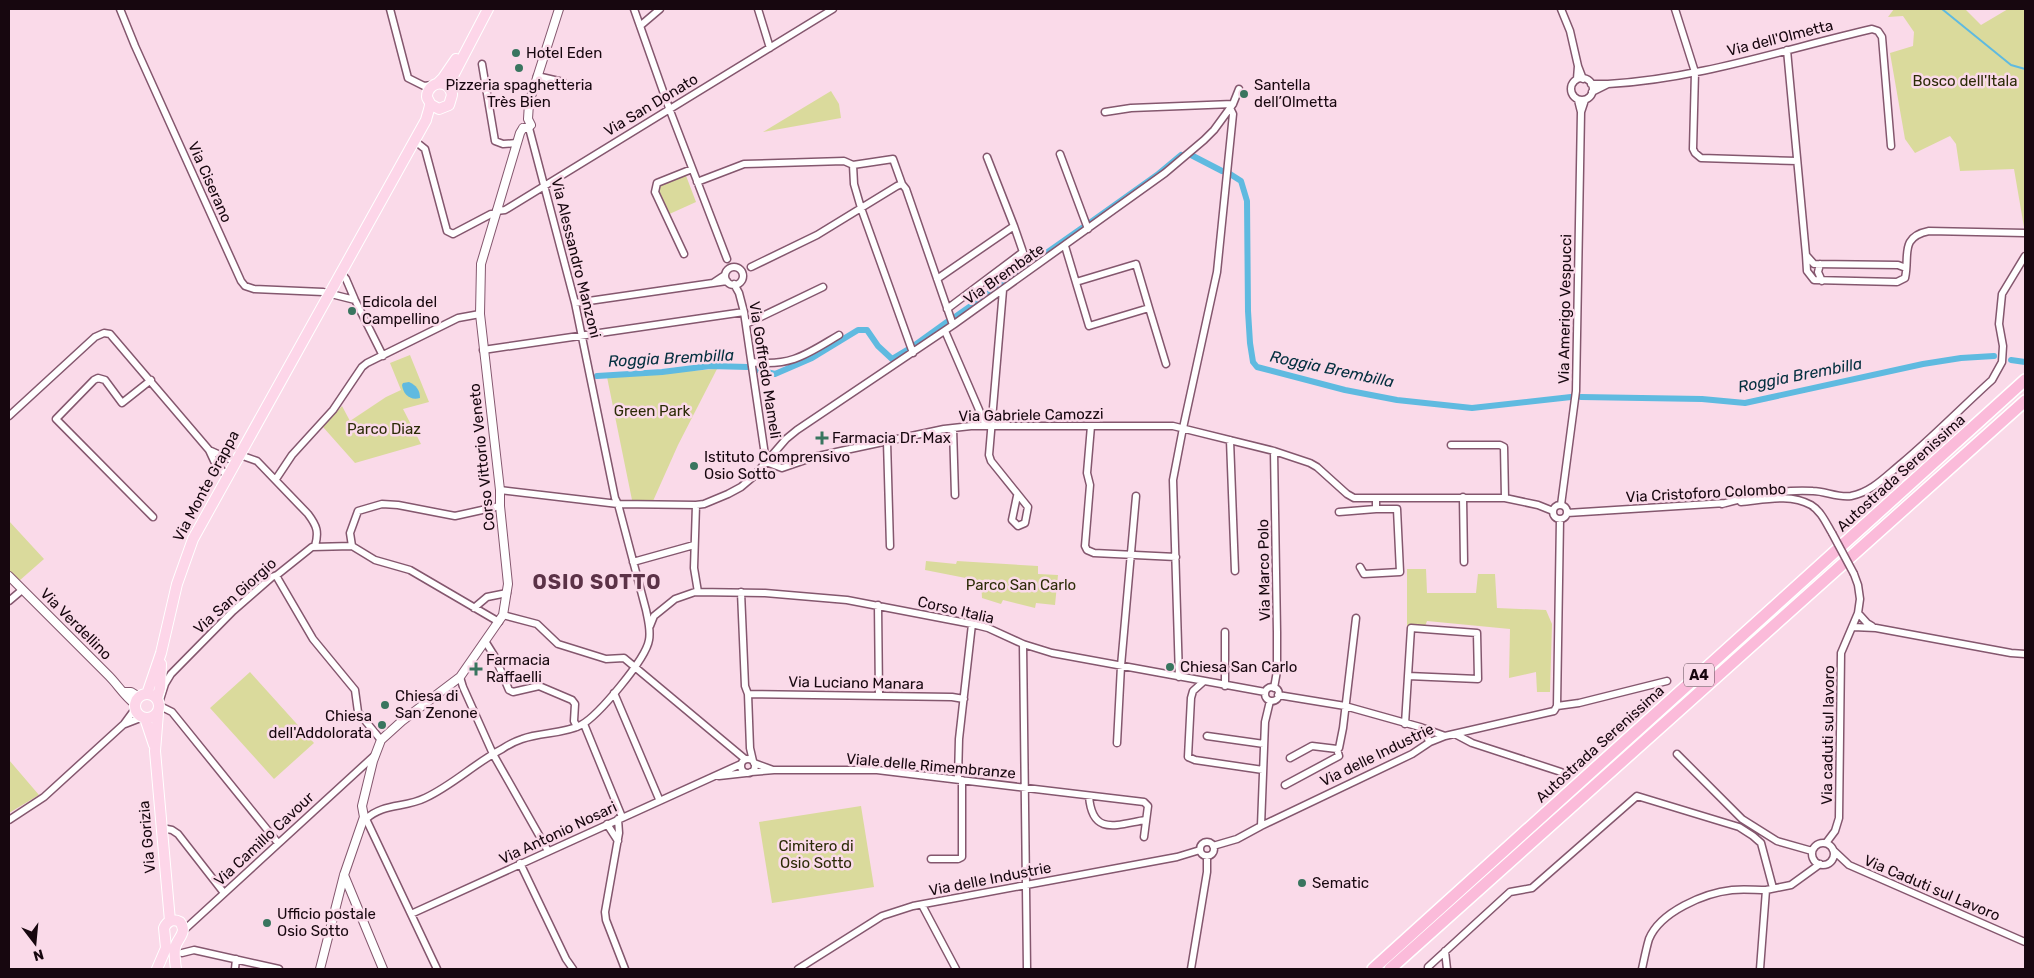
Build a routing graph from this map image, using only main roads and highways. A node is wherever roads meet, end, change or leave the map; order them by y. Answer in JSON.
{"nodes":[{"id":1,"x":488,"y":9,"type":"edge"},
{"id":2,"x":472,"y":39,"type":"junction"},
{"id":3,"x":435,"y":84,"type":"junction"},
{"id":4,"x":452,"y":94,"type":"junction"},
{"id":5,"x":428,"y":100,"type":"junction"},
{"id":6,"x":445,"y":107,"type":"junction"},
{"id":7,"x":426,"y":120,"type":"junction"},
{"id":8,"x":2025,"y":380,"type":"edge"},
{"id":9,"x":2025,"y":401,"type":"edge"},
{"id":10,"x":161,"y":653,"type":"junction"},
{"id":11,"x":139,"y":701,"type":"junction"},
{"id":12,"x":158,"y":705,"type":"junction"},
{"id":13,"x":144,"y":718,"type":"junction"},
{"id":14,"x":155,"y":751,"type":"junction"},
{"id":15,"x":170,"y":921,"type":"junction"},
{"id":16,"x":157,"y":969,"type":"edge"},
{"id":17,"x":177,"y":969,"type":"edge"},
{"id":18,"x":1373,"y":969,"type":"edge"},
{"id":19,"x":1390,"y":969,"type":"edge"}],
"edges":[{"from":1,"to":2,"type":"main road"},
{"from":2,"to":3,"type":"main road"},
{"from":2,"to":4,"type":"main road"},
{"from":3,"to":4,"type":"main road"},
{"from":3,"to":5,"type":"main road"},
{"from":4,"to":6,"type":"main road"},
{"from":5,"to":6,"type":"main road"},
{"from":5,"to":7,"type":"main road"},
{"from":6,"to":7,"type":"main road"},
{"from":7,"to":10,"type":"main road","name":"Via Monte Grappa"},
{"from":8,"to":18,"type":"highway","name":"Autostrada Serenissima","number":"A4"},
{"from":9,"to":19,"type":"highway","name":"Autostrada Serenissima","number":"A4"},
{"from":10,"to":11,"type":"main road","name":"Via Monte Grappa"},
{"from":10,"to":12,"type":"main road","name":"Via Monte Grappa"},
{"from":11,"to":12,"type":"main road"},
{"from":11,"to":13,"type":"main road"},
{"from":12,"to":13,"type":"main road"},
{"from":12,"to":14,"type":"main road","name":"Via Gorizia"},
{"from":13,"to":14,"type":"main road","name":"Via Gorizia"},
{"from":14,"to":15,"type":"main road","name":"Via Gorizia"},
{"from":15,"to":16,"type":"main road","name":"Via Gorizia"},
{"from":15,"to":17,"type":"main road"}]}
